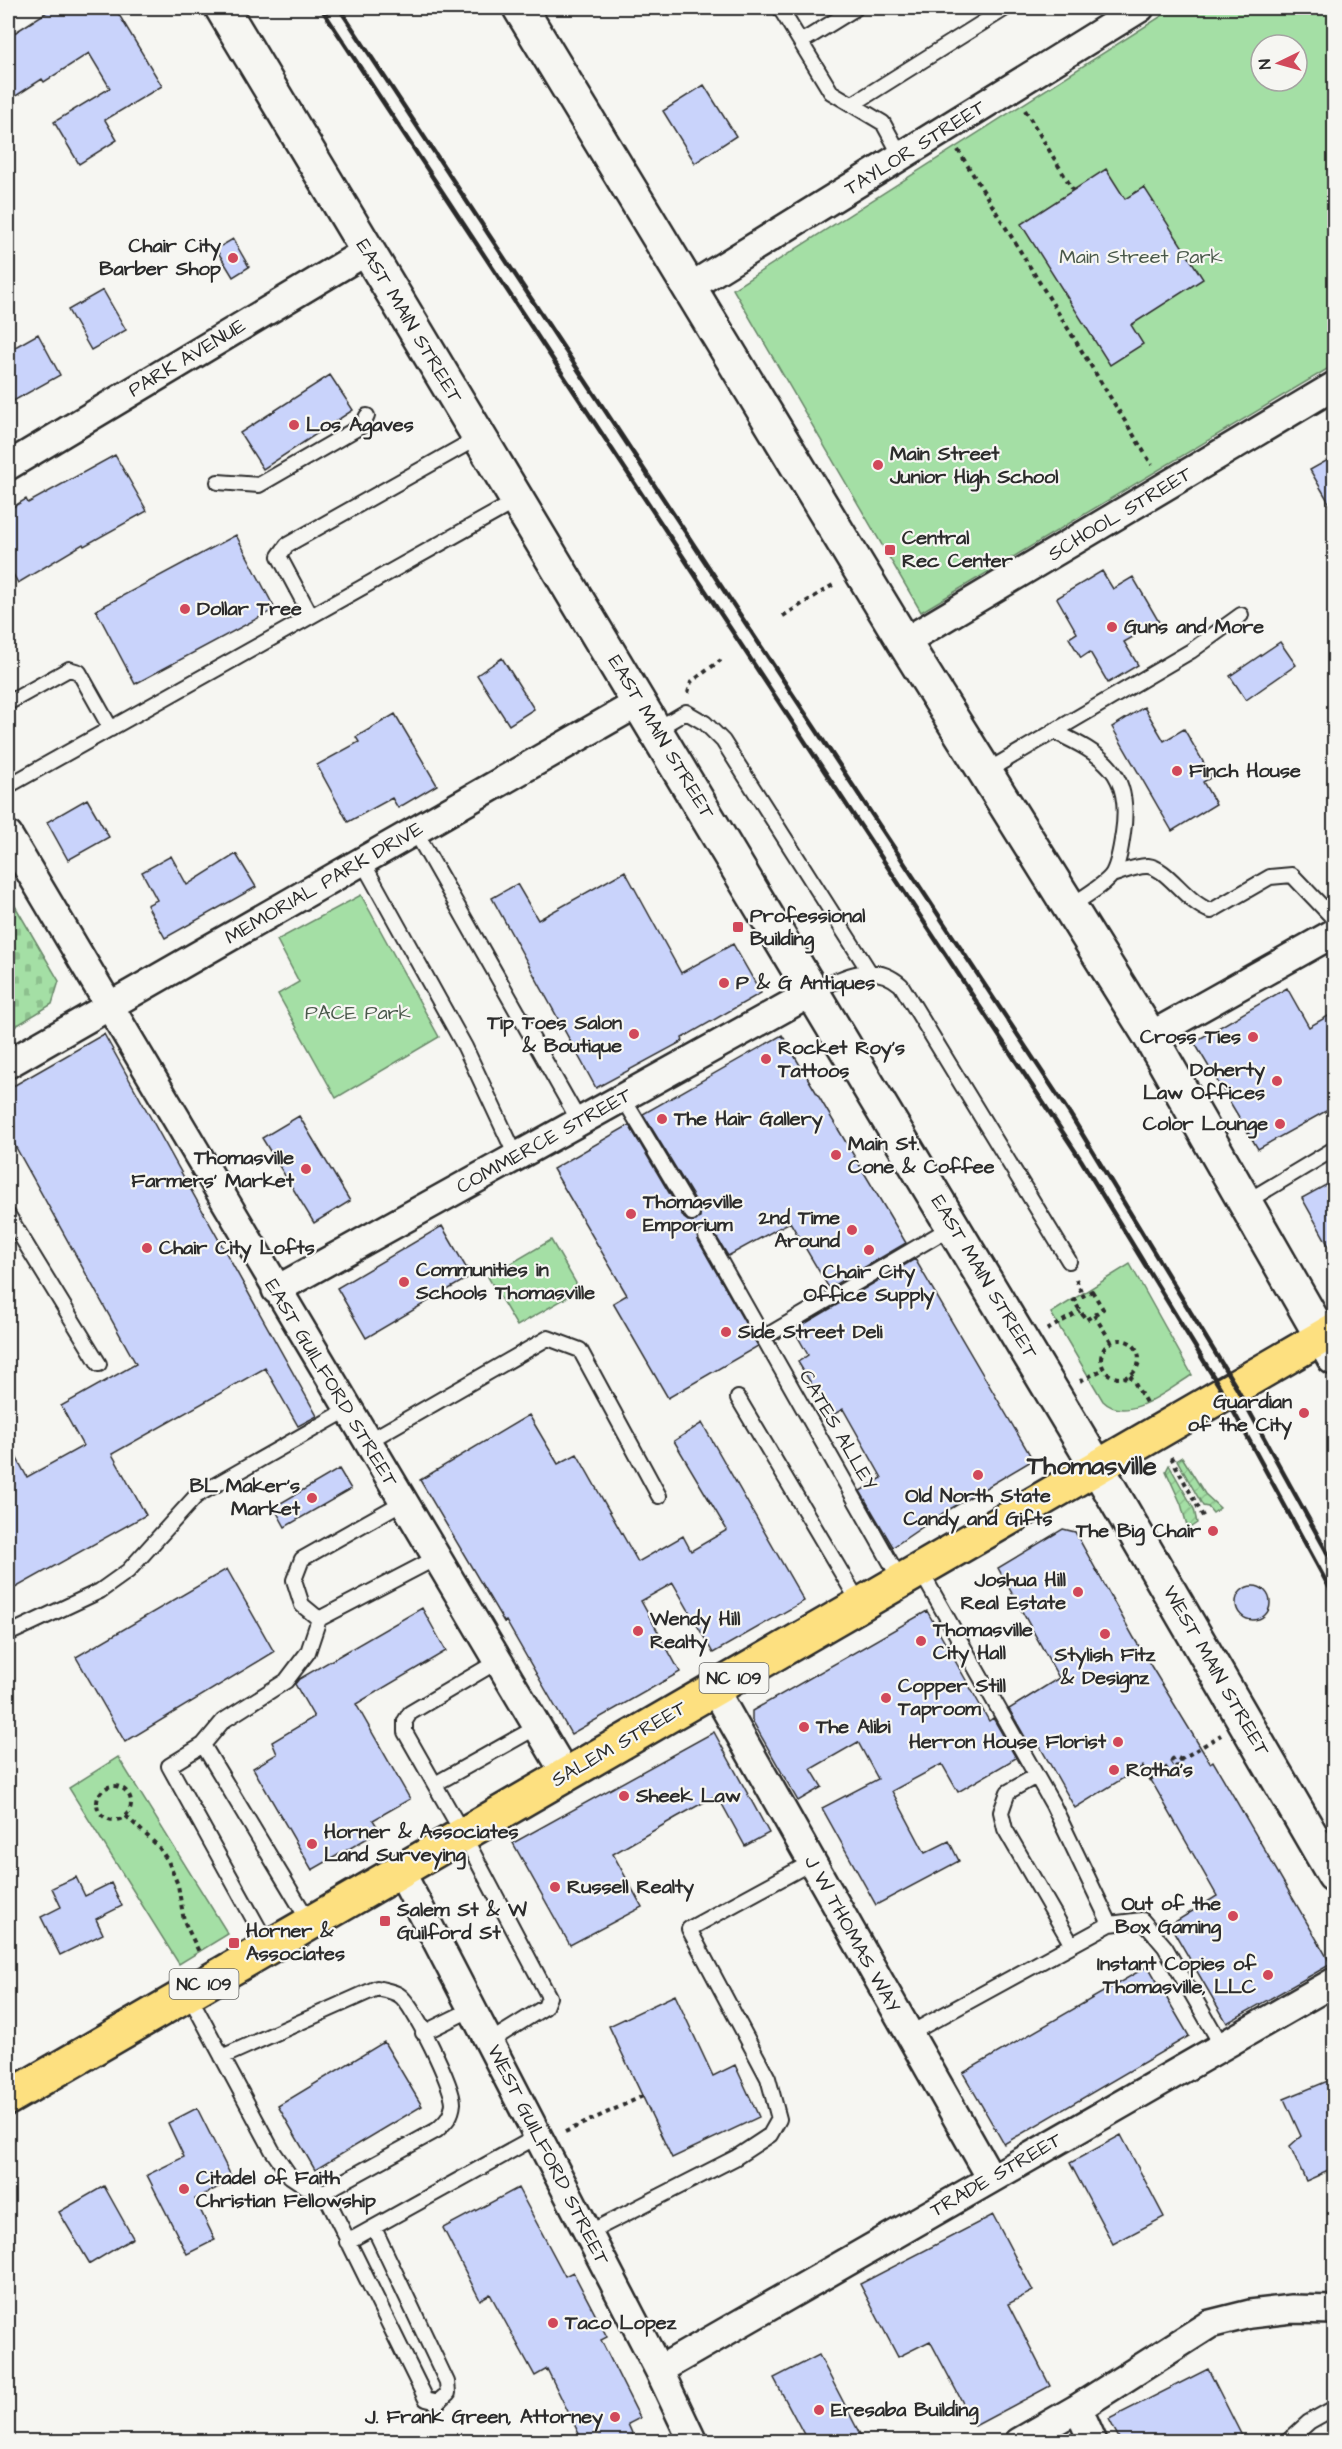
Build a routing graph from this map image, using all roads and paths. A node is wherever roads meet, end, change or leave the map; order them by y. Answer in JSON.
{"nodes":[{"id":1,"x":222,"y":8,"type":"edge"},
{"id":2,"x":520,"y":8,"type":"edge"},
{"id":3,"x":780,"y":8,"type":"edge"},
{"id":4,"x":856,"y":8,"type":"edge"},
{"id":5,"x":1006,"y":8,"type":"edge"},
{"id":6,"x":1140,"y":8,"type":"edge"},
{"id":7,"x":801,"y":42,"type":"junction"},
{"id":8,"x":1012,"y":89,"type":"junction"},
{"id":9,"x":853,"y":104,"type":"junction"},
{"id":10,"x":946,"y":128,"type":"junction"},
{"id":11,"x":901,"y":156,"type":"junction"},
{"id":12,"x":1073,"y":190,"type":"dead end"},
{"id":13,"x":367,"y":251,"type":"junction"},
{"id":14,"x":690,"y":287,"type":"junction"},
{"id":15,"x":1335,"y":386,"type":"edge"},
{"id":16,"x":367,"y":416,"type":"dead end"},
{"id":17,"x":479,"y":436,"type":"junction"},
{"id":18,"x":8,"y":466,"type":"edge"},
{"id":19,"x":218,"y":482,"type":"dead end"},
{"id":20,"x":1166,"y":488,"type":"junction"},
{"id":21,"x":518,"y":500,"type":"junction"},
{"id":22,"x":860,"y":568,"type":"junction"},
{"id":23,"x":1240,"y":615,"type":"dead end"},
{"id":24,"x":311,"y":616,"type":"junction"},
{"id":25,"x":783,"y":616,"type":"dead end"},
{"id":26,"x":904,"y":642,"type":"junction"},
{"id":27,"x":721,"y":660,"type":"dead end"},
{"id":28,"x":8,"y":703,"type":"edge"},
{"id":29,"x":686,"y":712,"type":"junction"},
{"id":30,"x":648,"y":716,"type":"junction"},
{"id":31,"x":111,"y":729,"type":"junction"},
{"id":32,"x":1053,"y":731,"type":"junction"},
{"id":33,"x":985,"y":772,"type":"junction"},
{"id":34,"x":8,"y":786,"type":"edge"},
{"id":35,"x":415,"y":831,"type":"junction"},
{"id":36,"x":8,"y":835,"type":"edge"},
{"id":37,"x":362,"y":861,"type":"junction"},
{"id":38,"x":1112,"y":875,"type":"junction"},
{"id":39,"x":1069,"y":907,"type":"junction"},
{"id":40,"x":1335,"y":919,"type":"edge"},
{"id":41,"x":1335,"y":933,"type":"edge"},
{"id":42,"x":868,"y":971,"type":"junction"},
{"id":43,"x":813,"y":992,"type":"junction"},
{"id":44,"x":109,"y":1007,"type":"junction"},
{"id":45,"x":1150,"y":1036,"type":"junction"},
{"id":46,"x":8,"y":1064,"type":"edge"},
{"id":47,"x":623,"y":1098,"type":"junction"},
{"id":48,"x":579,"y":1122,"type":"junction"},
{"id":49,"x":1335,"y":1149,"type":"edge"},
{"id":50,"x":516,"y":1156,"type":"junction"},
{"id":51,"x":1246,"y":1202,"type":"junction"},
{"id":52,"x":692,"y":1213,"type":"dead end"},
{"id":53,"x":8,"y":1215,"type":"edge"},
{"id":54,"x":953,"y":1226,"type":"junction"},
{"id":55,"x":12,"y":1232,"type":"edge"},
{"id":56,"x":706,"y":1236,"type":"dead end"},
{"id":57,"x":1069,"y":1262,"type":"dead end"},
{"id":58,"x":276,"y":1290,"type":"junction"},
{"id":59,"x":1080,"y":1311,"type":"junction"},
{"id":60,"x":1094,"y":1315,"type":"junction"},
{"id":61,"x":763,"y":1338,"type":"junction"},
{"id":62,"x":1331,"y":1341,"type":"edge"},
{"id":63,"x":1112,"y":1342,"type":"junction"},
{"id":64,"x":1023,"y":1343,"type":"junction"},
{"id":65,"x":99,"y":1364,"type":"dead end"},
{"id":66,"x":738,"y":1398,"type":"dead end"},
{"id":67,"x":347,"y":1410,"type":"junction"},
{"id":68,"x":1157,"y":1432,"type":"junction"},
{"id":69,"x":367,"y":1442,"type":"junction"},
{"id":70,"x":1097,"y":1467,"type":"junction"},
{"id":71,"x":659,"y":1496,"type":"dead end"},
{"id":72,"x":403,"y":1503,"type":"junction"},
{"id":73,"x":1205,"y":1520,"type":"dead end"},
{"id":74,"x":436,"y":1558,"type":"junction"},
{"id":75,"x":910,"y":1575,"type":"junction"},
{"id":76,"x":860,"y":1604,"type":"junction"},
{"id":77,"x":319,"y":1619,"type":"junction"},
{"id":78,"x":8,"y":1634,"type":"edge"},
{"id":79,"x":498,"y":1661,"type":"junction"},
{"id":80,"x":714,"y":1689,"type":"junction"},
{"id":81,"x":1245,"y":1720,"type":"junction"},
{"id":82,"x":537,"y":1727,"type":"junction"},
{"id":83,"x":203,"y":1744,"type":"junction"},
{"id":84,"x":566,"y":1775,"type":"junction"},
{"id":85,"x":1036,"y":1776,"type":"junction"},
{"id":86,"x":1149,"y":1780,"type":"dead end"},
{"id":87,"x":435,"y":1784,"type":"junction"},
{"id":88,"x":126,"y":1816,"type":"junction"},
{"id":89,"x":464,"y":1834,"type":"junction"},
{"id":90,"x":812,"y":1862,"type":"junction"},
{"id":91,"x":400,"y":1870,"type":"junction"},
{"id":92,"x":1335,"y":1875,"type":"edge"},
{"id":93,"x":310,"y":1923,"type":"junction"},
{"id":94,"x":1110,"y":1924,"type":"junction"},
{"id":95,"x":1072,"y":1945,"type":"junction"},
{"id":96,"x":269,"y":1947,"type":"junction"},
{"id":97,"x":1335,"y":1982,"type":"edge"},
{"id":98,"x":201,"y":1986,"type":"junction"},
{"id":99,"x":472,"y":2009,"type":"junction"},
{"id":100,"x":423,"y":2033,"type":"junction"},
{"id":101,"x":909,"y":2034,"type":"junction"},
{"id":102,"x":489,"y":2042,"type":"junction"},
{"id":103,"x":1222,"y":2046,"type":"junction"},
{"id":104,"x":222,"y":2057,"type":"junction"},
{"id":105,"x":643,"y":2096,"type":"dead end"},
{"id":106,"x":8,"y":2098,"type":"edge"},
{"id":107,"x":540,"y":2140,"type":"junction"},
{"id":108,"x":991,"y":2178,"type":"junction"},
{"id":109,"x":324,"y":2192,"type":"junction"},
{"id":110,"x":374,"y":2228,"type":"junction"},
{"id":111,"x":588,"y":2233,"type":"junction"},
{"id":112,"x":347,"y":2242,"type":"junction"},
{"id":113,"x":1335,"y":2310,"type":"edge"},
{"id":114,"x":659,"y":2370,"type":"junction"},
{"id":115,"x":1078,"y":2408,"type":"junction"},
{"id":116,"x":1335,"y":2408,"type":"edge"},
{"id":117,"x":693,"y":2442,"type":"edge"},
{"id":118,"x":1019,"y":2442,"type":"edge"},
{"id":119,"x":1093,"y":2442,"type":"edge"},
{"id":120,"x":1287,"y":2442,"type":"edge"}],
"edges":[{"from":1,"to":13,"type":"main road","name":"EAST MAIN STREET"},
{"from":2,"to":14,"type":"main road"},
{"from":3,"to":7,"type":"lane"},
{"from":4,"to":7,"type":"lane"},
{"from":5,"to":9,"type":"lane"},
{"from":6,"to":8,"type":"street","name":"TAYLOR STREET"},
{"from":7,"to":9,"type":"lane"},
{"from":8,"to":10,"type":"street","name":"TAYLOR STREET"},
{"from":8,"to":12,"type":"path"},
{"from":9,"to":11,"type":"lane"},
{"from":10,"to":11,"type":"street","name":"TAYLOR STREET"},
{"from":10,"to":20,"type":"path"},
{"from":11,"to":14,"type":"street","name":"TAYLOR STREET"},
{"from":13,"to":17,"type":"main road","name":"EAST MAIN STREET"},
{"from":13,"to":18,"type":"street","name":"PARK AVENUE"},
{"from":14,"to":22,"type":"main road"},
{"from":15,"to":20,"type":"street","name":"SCHOOL STREET"},
{"from":16,"to":19,"type":"lane"},
{"from":17,"to":21,"type":"main road","name":"EAST MAIN STREET"},
{"from":17,"to":24,"type":"lane"},
{"from":20,"to":26,"type":"street","name":"SCHOOL STREET"},
{"from":21,"to":24,"type":"lane"},
{"from":21,"to":30,"type":"main road","name":"EAST MAIN STREET"},
{"from":22,"to":25,"type":"path"},
{"from":22,"to":26,"type":"main road"},
{"from":23,"to":32,"type":"lane"},
{"from":24,"to":31,"type":"lane"},
{"from":26,"to":33,"type":"main road"},
{"from":27,"to":29,"type":"path"},
{"from":28,"to":31,"type":"lane"},
{"from":29,"to":30,"type":"lane"},
{"from":29,"to":42,"type":"lane"},
{"from":30,"to":35,"type":"street","name":"MEMORIAL PARK DRIVE"},
{"from":30,"to":43,"type":"main road","name":"EAST MAIN STREET"},
{"from":31,"to":34,"type":"lane"},
{"from":32,"to":33,"type":"lane"},
{"from":32,"to":38,"type":"lane"},
{"from":33,"to":39,"type":"main road"},
{"from":35,"to":37,"type":"street","name":"MEMORIAL PARK DRIVE"},
{"from":35,"to":48,"type":"lane"},
{"from":36,"to":44,"type":"street","name":"EAST GUILFORD STREET"},
{"from":37,"to":44,"type":"street","name":"MEMORIAL PARK DRIVE"},
{"from":37,"to":50,"type":"lane"},
{"from":38,"to":39,"type":"lane"},
{"from":38,"to":40,"type":"lane"},
{"from":39,"to":45,"type":"main road"},
{"from":41,"to":45,"type":"street"},
{"from":42,"to":43,"type":"lane"},
{"from":42,"to":57,"type":"lane"},
{"from":43,"to":47,"type":"street","name":"COMMERCE STREET"},
{"from":43,"to":54,"type":"main road","name":"EAST MAIN STREET"},
{"from":44,"to":46,"type":"street","name":"MEMORIAL PARK DRIVE"},
{"from":44,"to":58,"type":"street","name":"EAST GUILFORD STREET"},
{"from":45,"to":51,"type":"main road"},
{"from":47,"to":48,"type":"street","name":"COMMERCE STREET"},
{"from":47,"to":52,"type":"lane"},
{"from":48,"to":50,"type":"street","name":"COMMERCE STREET"},
{"from":49,"to":51,"type":"lane"},
{"from":50,"to":58,"type":"street","name":"COMMERCE STREET"},
{"from":51,"to":62,"type":"main road"},
{"from":53,"to":55,"type":"lane"},
{"from":54,"to":61,"type":"lane"},
{"from":54,"to":64,"type":"main road","name":"EAST MAIN STREET"},
{"from":55,"to":65,"type":"lane"},
{"from":56,"to":61,"type":"lane","name":"CATES ALLEY"},
{"from":58,"to":67,"type":"street","name":"EAST GUILFORD STREET"},
{"from":59,"to":60,"type":"path"},
{"from":59,"to":60,"type":"path"},
{"from":59,"to":64,"type":"path"},
{"from":60,"to":63,"type":"path"},
{"from":61,"to":75,"type":"lane","name":"CATES ALLEY"},
{"from":62,"to":68,"type":"main road","name":"SALEM STREET","number":"NC 109"},
{"from":63,"to":63,"type":"path"},
{"from":64,"to":70,"type":"main road","name":"EAST MAIN STREET"},
{"from":66,"to":76,"type":"lane"},
{"from":67,"to":69,"type":"street","name":"EAST GUILFORD STREET"},
{"from":67,"to":78,"type":"lane"},
{"from":68,"to":70,"type":"main road","name":"SALEM STREET","number":"NC 109"},
{"from":68,"to":73,"type":"path"},
{"from":69,"to":71,"type":"lane"},
{"from":69,"to":72,"type":"street","name":"EAST GUILFORD STREET"},
{"from":70,"to":75,"type":"main road","name":"SALEM STREET","number":"NC 109"},
{"from":70,"to":81,"type":"main road","name":"WEST MAIN STREET"},
{"from":72,"to":74,"type":"street","name":"EAST GUILFORD STREET"},
{"from":72,"to":77,"type":"lane"},
{"from":74,"to":77,"type":"lane"},
{"from":74,"to":79,"type":"street","name":"EAST GUILFORD STREET"},
{"from":75,"to":76,"type":"main road","name":"SALEM STREET","number":"NC 109"},
{"from":75,"to":85,"type":"lane","name":"CATES ALLEY"},
{"from":76,"to":80,"type":"main road","name":"SALEM STREET","number":"NC 109"},
{"from":77,"to":83,"type":"lane"},
{"from":79,"to":82,"type":"street","name":"EAST GUILFORD STREET"},
{"from":79,"to":87,"type":"lane"},
{"from":80,"to":84,"type":"main road","name":"SALEM STREET","number":"NC 109"},
{"from":80,"to":90,"type":"street","name":"J W THOMAS WAY"},
{"from":81,"to":86,"type":"path"},
{"from":81,"to":92,"type":"main road","name":"WEST MAIN STREET"},
{"from":82,"to":84,"type":"street","name":"EAST GUILFORD STREET"},
{"from":82,"to":87,"type":"lane"},
{"from":83,"to":93,"type":"lane"},
{"from":83,"to":96,"type":"lane"},
{"from":84,"to":89,"type":"main road","name":"SALEM STREET","number":"NC 109"},
{"from":85,"to":94,"type":"lane","name":"CATES ALLEY"},
{"from":85,"to":95,"type":"lane"},
{"from":87,"to":89,"type":"lane"},
{"from":88,"to":88,"type":"path"},
{"from":88,"to":98,"type":"path"},
{"from":89,"to":91,"type":"main road","name":"SALEM STREET","number":"NC 109"},
{"from":89,"to":102,"type":"lane"},
{"from":90,"to":101,"type":"street","name":"J W THOMAS WAY"},
{"from":90,"to":111,"type":"lane"},
{"from":91,"to":93,"type":"main road","name":"SALEM STREET","number":"NC 109"},
{"from":91,"to":99,"type":"street","name":"WEST GUILFORD STREET"},
{"from":93,"to":96,"type":"main road","name":"SALEM STREET","number":"NC 109"},
{"from":94,"to":95,"type":"lane"},
{"from":94,"to":103,"type":"lane"},
{"from":95,"to":101,"type":"lane"},
{"from":96,"to":98,"type":"main road","name":"SALEM STREET","number":"NC 109"},
{"from":97,"to":103,"type":"street","name":"TRADE STREET"},
{"from":98,"to":104,"type":"lane"},
{"from":98,"to":106,"type":"main road","name":"SALEM STREET","number":"NC 109"},
{"from":99,"to":100,"type":"lane"},
{"from":99,"to":102,"type":"street","name":"WEST GUILFORD STREET"},
{"from":100,"to":104,"type":"lane"},
{"from":100,"to":109,"type":"lane"},
{"from":101,"to":108,"type":"street","name":"J W THOMAS WAY"},
{"from":102,"to":107,"type":"street","name":"WEST GUILFORD STREET"},
{"from":103,"to":108,"type":"street","name":"TRADE STREET"},
{"from":104,"to":109,"type":"lane"},
{"from":105,"to":107,"type":"path"},
{"from":107,"to":110,"type":"lane"},
{"from":107,"to":111,"type":"street","name":"WEST GUILFORD STREET"},
{"from":108,"to":114,"type":"street","name":"TRADE STREET"},
{"from":109,"to":112,"type":"lane"},
{"from":110,"to":112,"type":"lane"},
{"from":110,"to":112,"type":"lane"},
{"from":111,"to":114,"type":"street","name":"WEST GUILFORD STREET"},
{"from":113,"to":115,"type":"street"},
{"from":114,"to":117,"type":"street","name":"WEST GUILFORD STREET"},
{"from":115,"to":118,"type":"street"},
{"from":115,"to":119,"type":"street"},
{"from":116,"to":120,"type":"lane"}]}
